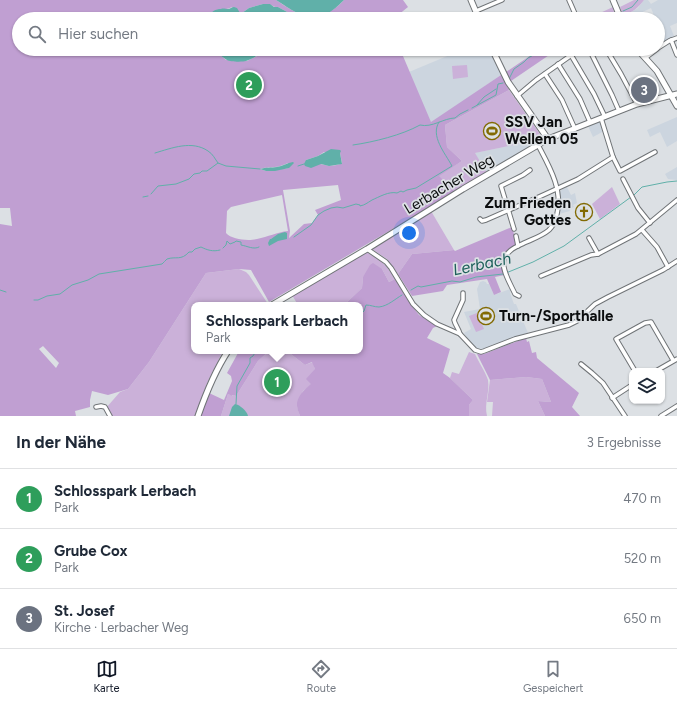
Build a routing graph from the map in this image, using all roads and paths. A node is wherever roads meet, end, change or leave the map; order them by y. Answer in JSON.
{"nodes":[{"id":1,"x":471,"y":0,"type":"edge"},
{"id":2,"x":502,"y":0,"type":"edge"},
{"id":3,"x":569,"y":0,"type":"edge"},
{"id":4,"x":612,"y":0,"type":"edge"},
{"id":5,"x":476,"y":12,"type":"joint"},
{"id":6,"x":574,"y":12,"type":"edge"},
{"id":7,"x":618,"y":12,"type":"edge"},
{"id":8,"x":677,"y":38,"type":"edge"},
{"id":9,"x":671,"y":40,"type":"junction"},
{"id":10,"x":665,"y":44,"type":"edge"},
{"id":11,"x":677,"y":55,"type":"edge"},
{"id":12,"x":496,"y":56,"type":"edge"},
{"id":13,"x":569,"y":56,"type":"edge"},
{"id":14,"x":571,"y":56,"type":"edge"},
{"id":15,"x":592,"y":56,"type":"edge"},
{"id":16,"x":610,"y":56,"type":"edge"},
{"id":17,"x":648,"y":56,"type":"edge"},
{"id":18,"x":645,"y":58,"type":"joint"},
{"id":19,"x":558,"y":64,"type":"junction"},
{"id":20,"x":545,"y":74,"type":"junction"},
{"id":21,"x":518,"y":95,"type":"junction"},
{"id":22,"x":674,"y":95,"type":"edge"},
{"id":23,"x":637,"y":104,"type":"junction"},
{"id":24,"x":677,"y":106,"type":"edge"},
{"id":25,"x":619,"y":111,"type":"junction"},
{"id":26,"x":603,"y":118,"type":"junction"},
{"id":27,"x":590,"y":122,"type":"junction"},
{"id":28,"x":575,"y":129,"type":"junction"},
{"id":29,"x":548,"y":139,"type":"junction"},
{"id":30,"x":538,"y":145,"type":"junction"},
{"id":31,"x":655,"y":152,"type":"dead end"},
{"id":32,"x":613,"y":157,"type":"junction"},
{"id":33,"x":530,"y":170,"type":"dead end"},
{"id":34,"x":620,"y":171,"type":"junction"},
{"id":35,"x":557,"y":189,"type":"junction"},
{"id":36,"x":677,"y":200,"type":"edge"},
{"id":37,"x":508,"y":210,"type":"junction"},
{"id":38,"x":480,"y":219,"type":"dead end"},
{"id":39,"x":650,"y":223,"type":"junction"},
{"id":40,"x":514,"y":229,"type":"dead end"},
{"id":41,"x":642,"y":230,"type":"junction"},
{"id":42,"x":516,"y":236,"type":"dead end"},
{"id":43,"x":589,"y":238,"type":"dead end"},
{"id":44,"x":518,"y":246,"type":"junction"},
{"id":45,"x":367,"y":249,"type":"junction"},
{"id":46,"x":598,"y":254,"type":"junction"},
{"id":47,"x":677,"y":261,"type":"edge"},
{"id":48,"x":668,"y":267,"type":"junction"},
{"id":49,"x":541,"y":276,"type":"dead end"},
{"id":50,"x":463,"y":293,"type":"dead end"},
{"id":51,"x":519,"y":296,"type":"dead end"},
{"id":52,"x":277,"y":302,"type":"edge"},
{"id":53,"x":460,"y":334,"type":"junction"},
{"id":54,"x":226,"y":354,"type":"edge"},
{"id":55,"x":675,"y":360,"type":"edge"},
{"id":56,"x":581,"y":364,"type":"dead end"},
{"id":57,"x":633,"y":368,"type":"edge"},
{"id":58,"x":661,"y":368,"type":"edge"},
{"id":59,"x":629,"y":387,"type":"edge"},
{"id":60,"x":612,"y":398,"type":"junction"},
{"id":61,"x":677,"y":406,"type":"edge"},
{"id":62,"x":96,"y":407,"type":"dead end"},
{"id":63,"x":666,"y":415,"type":"edge"},
{"id":64,"x":110,"y":416,"type":"edge"},
{"id":65,"x":198,"y":416,"type":"edge"},
{"id":66,"x":625,"y":416,"type":"edge"},
{"id":67,"x":660,"y":416,"type":"edge"}],
"edges":[{"from":1,"to":5,"type":"street"},
{"from":2,"to":5,"type":"street"},
{"from":3,"to":6,"type":"street"},
{"from":4,"to":7,"type":"street"},
{"from":8,"to":9,"type":"street"},
{"from":9,"to":10,"type":"street"},
{"from":9,"to":11,"type":"street"},
{"from":12,"to":21,"type":"street"},
{"from":13,"to":19,"type":"street"},
{"from":14,"to":26,"type":"street"},
{"from":15,"to":25,"type":"street"},
{"from":16,"to":23,"type":"street"},
{"from":17,"to":18,"type":"street"},
{"from":18,"to":22,"type":"street"},
{"from":19,"to":20,"type":"street"},
{"from":19,"to":27,"type":"street"},
{"from":20,"to":21,"type":"street"},
{"from":20,"to":28,"type":"street"},
{"from":21,"to":29,"type":"street"},
{"from":22,"to":23,"type":"street","name":"Lerbacher Weg"},
{"from":22,"to":24,"type":"street"},
{"from":23,"to":25,"type":"street","name":"Lerbacher Weg"},
{"from":25,"to":26,"type":"street","name":"Lerbacher Weg"},
{"from":26,"to":27,"type":"street","name":"Lerbacher Weg"},
{"from":26,"to":32,"type":"street"},
{"from":27,"to":28,"type":"street","name":"Lerbacher Weg"},
{"from":28,"to":29,"type":"street","name":"Lerbacher Weg"},
{"from":29,"to":30,"type":"street","name":"Lerbacher Weg"},
{"from":30,"to":35,"type":"street"},
{"from":30,"to":45,"type":"street","name":"Lerbacher Weg"},
{"from":31,"to":34,"type":"street"},
{"from":32,"to":34,"type":"street"},
{"from":32,"to":35,"type":"street"},
{"from":33,"to":37,"type":"street"},
{"from":34,"to":39,"type":"street"},
{"from":35,"to":37,"type":"street"},
{"from":35,"to":44,"type":"street"},
{"from":36,"to":39,"type":"street"},
{"from":37,"to":38,"type":"street"},
{"from":37,"to":40,"type":"street"},
{"from":39,"to":41,"type":"street"},
{"from":41,"to":46,"type":"street"},
{"from":41,"to":48,"type":"street"},
{"from":42,"to":44,"type":"street"},
{"from":43,"to":46,"type":"street"},
{"from":44,"to":51,"type":"street"},
{"from":45,"to":52,"type":"street","name":"Lerbacher Weg"},
{"from":45,"to":53,"type":"street"},
{"from":46,"to":49,"type":"street"},
{"from":47,"to":48,"type":"street"},
{"from":48,"to":53,"type":"street"},
{"from":50,"to":53,"type":"street"},
{"from":54,"to":65,"type":"street"},
{"from":55,"to":57,"type":"street"},
{"from":55,"to":58,"type":"street"},
{"from":56,"to":60,"type":"street"},
{"from":59,"to":60,"type":"street"},
{"from":60,"to":66,"type":"street"},
{"from":61,"to":63,"type":"street"},
{"from":62,"to":64,"type":"street"},
{"from":63,"to":67,"type":"street"}]}
